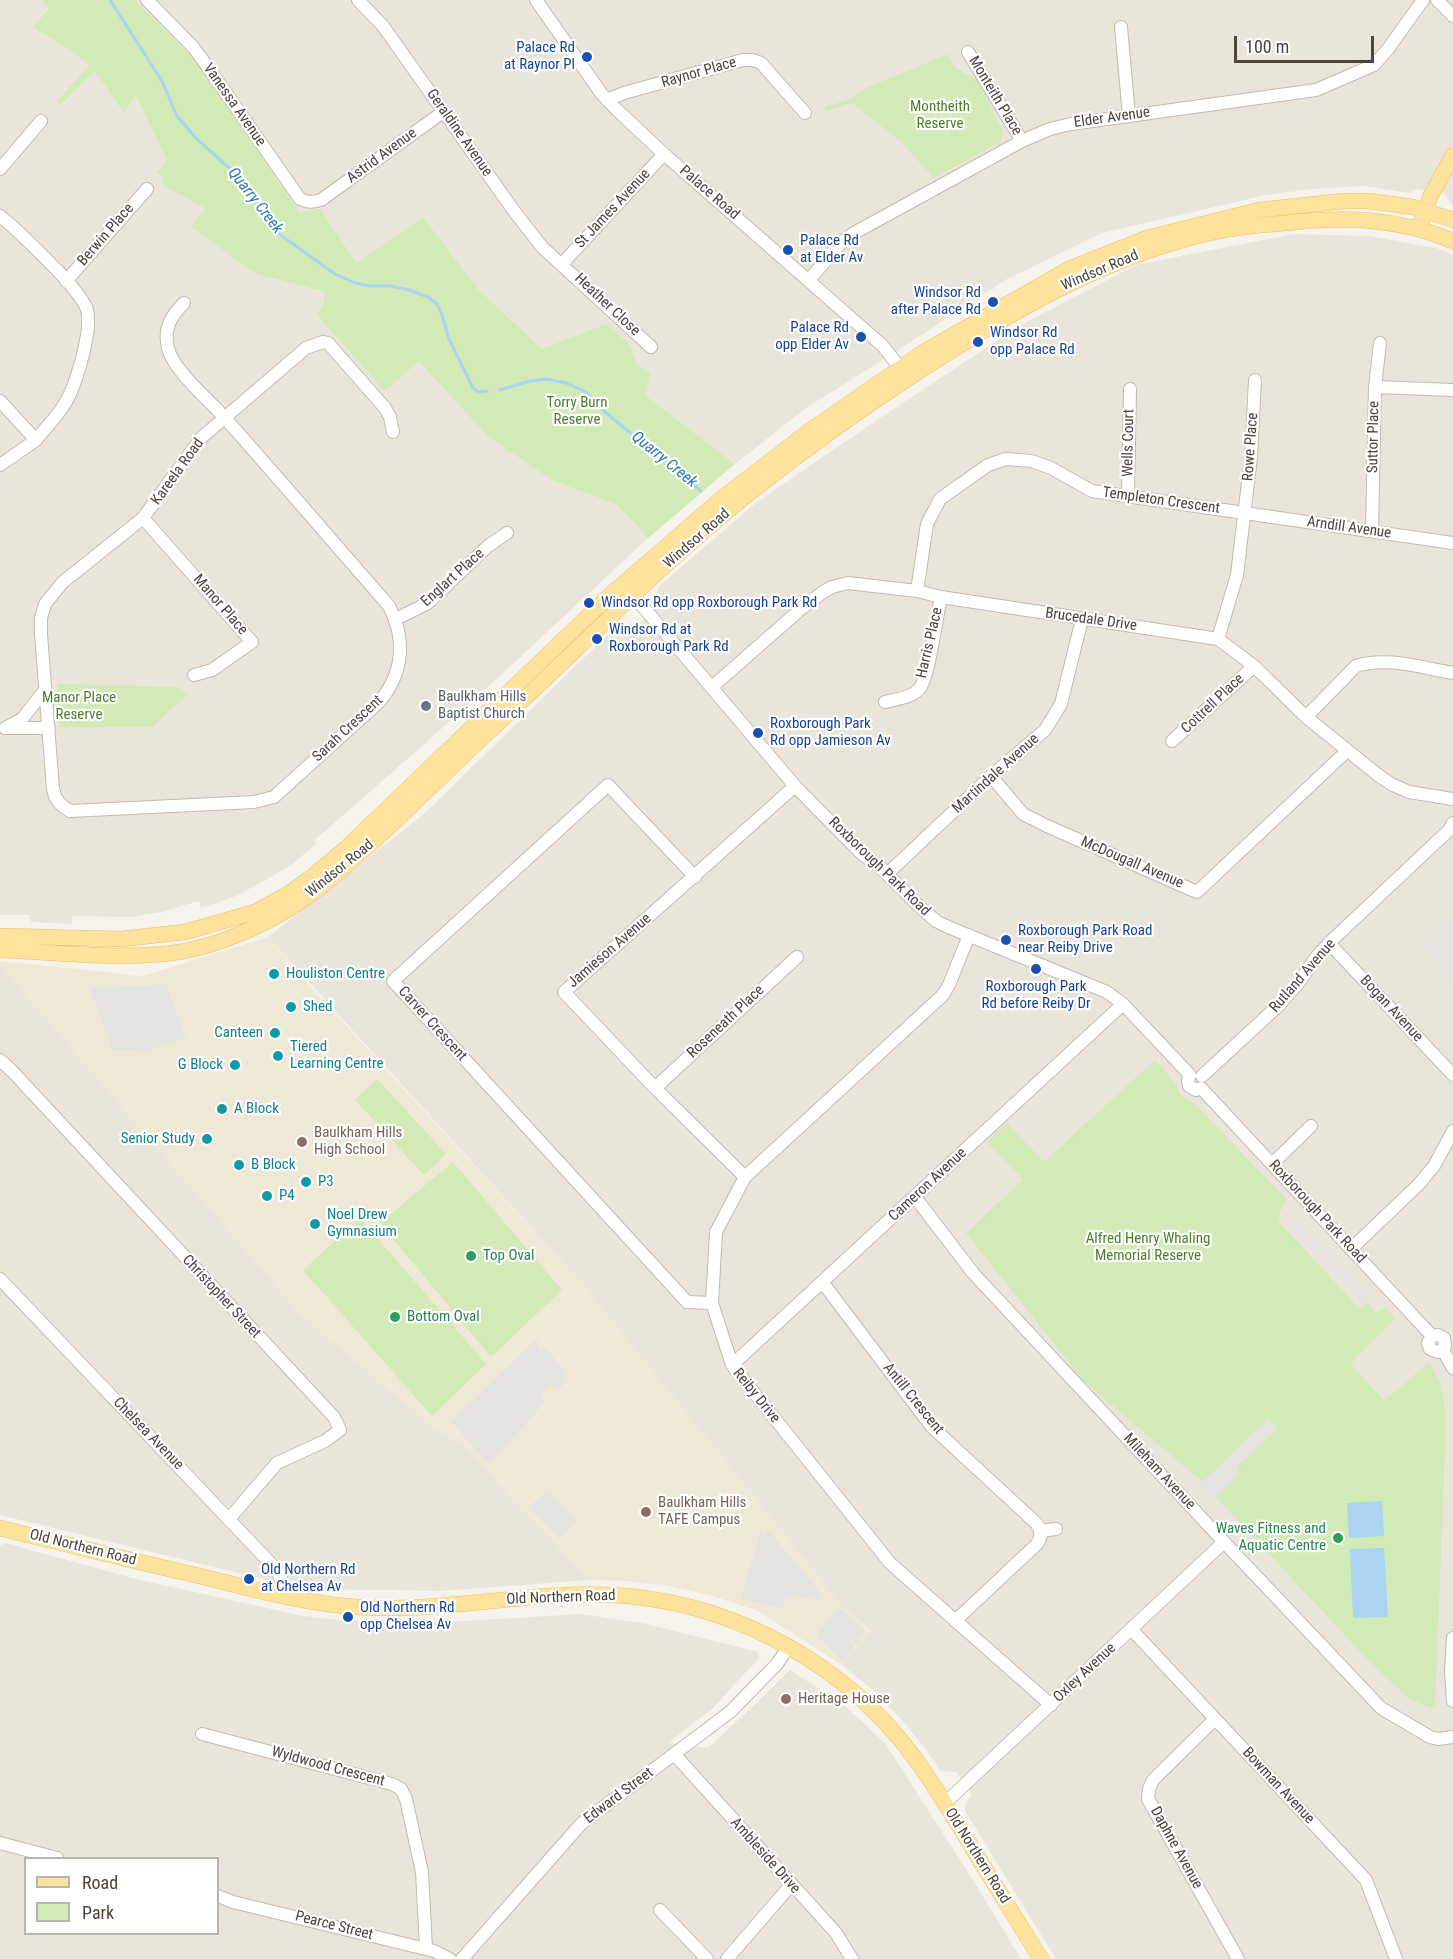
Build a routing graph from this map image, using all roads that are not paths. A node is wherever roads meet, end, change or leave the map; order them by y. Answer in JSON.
{"nodes":[{"id":1,"x":147,"y":0,"type":"edge"},
{"id":2,"x":358,"y":0,"type":"edge"},
{"id":3,"x":536,"y":0,"type":"edge"},
{"id":4,"x":1423,"y":0,"type":"edge"},
{"id":5,"x":1437,"y":0,"type":"edge"},
{"id":6,"x":1453,"y":16,"type":"edge"},
{"id":7,"x":1121,"y":27,"type":"dead end"},
{"id":8,"x":968,"y":52,"type":"dead end"},
{"id":9,"x":607,"y":100,"type":"junction"},
{"id":10,"x":443,"y":112,"type":"junction"},
{"id":11,"x":805,"y":113,"type":"dead end"},
{"id":12,"x":1129,"y":116,"type":"junction"},
{"id":13,"x":42,"y":121,"type":"dead end"},
{"id":14,"x":1022,"y":141,"type":"junction"},
{"id":15,"x":664,"y":154,"type":"junction"},
{"id":16,"x":1453,"y":155,"type":"edge"},
{"id":17,"x":0,"y":169,"type":"edge"},
{"id":18,"x":147,"y":189,"type":"dead end"},
{"id":19,"x":321,"y":200,"type":"joint"},
{"id":20,"x":1426,"y":210,"type":"junction"},
{"id":21,"x":0,"y":216,"type":"edge"},
{"id":22,"x":1453,"y":220,"type":"edge"},
{"id":23,"x":1419,"y":228,"type":"junction"},
{"id":24,"x":1453,"y":241,"type":"edge"},
{"id":25,"x":562,"y":264,"type":"junction"},
{"id":26,"x":809,"y":280,"type":"junction"},
{"id":27,"x":66,"y":281,"type":"junction"},
{"id":28,"x":184,"y":303,"type":"dead end"},
{"id":29,"x":1380,"y":344,"type":"dead end"},
{"id":30,"x":651,"y":347,"type":"dead end"},
{"id":31,"x":900,"y":368,"type":"junction"},
{"id":32,"x":1255,"y":380,"type":"dead end"},
{"id":33,"x":1375,"y":387,"type":"junction"},
{"id":34,"x":1130,"y":389,"type":"dead end"},
{"id":35,"x":1453,"y":390,"type":"edge"},
{"id":36,"x":0,"y":401,"type":"edge"},
{"id":37,"x":224,"y":417,"type":"junction"},
{"id":38,"x":393,"y":432,"type":"dead end"},
{"id":39,"x":36,"y":440,"type":"junction"},
{"id":40,"x":0,"y":465,"type":"edge"},
{"id":41,"x":1128,"y":496,"type":"junction"},
{"id":42,"x":1245,"y":513,"type":"junction"},
{"id":43,"x":143,"y":518,"type":"junction"},
{"id":44,"x":1372,"y":531,"type":"junction"},
{"id":45,"x":507,"y":533,"type":"dead end"},
{"id":46,"x":1453,"y":543,"type":"edge"},
{"id":47,"x":628,"y":590,"type":"junction"},
{"id":48,"x":917,"y":591,"type":"junction"},
{"id":49,"x":941,"y":597,"type":"junction"},
{"id":50,"x":396,"y":619,"type":"junction"},
{"id":51,"x":1082,"y":619,"type":"junction"},
{"id":52,"x":1218,"y":639,"type":"junction"},
{"id":53,"x":1254,"y":666,"type":"junction"},
{"id":54,"x":1453,"y":673,"type":"edge"},
{"id":55,"x":194,"y":675,"type":"dead end"},
{"id":56,"x":712,"y":687,"type":"junction"},
{"id":57,"x":45,"y":690,"type":"junction"},
{"id":58,"x":885,"y":702,"type":"dead end"},
{"id":59,"x":1306,"y":717,"type":"junction"},
{"id":60,"x":2,"y":728,"type":"edge"},
{"id":61,"x":49,"y":728,"type":"junction"},
{"id":62,"x":1172,"y":741,"type":"dead end"},
{"id":63,"x":1347,"y":751,"type":"junction"},
{"id":64,"x":991,"y":776,"type":"junction"},
{"id":65,"x":795,"y":786,"type":"junction"},
{"id":66,"x":1453,"y":799,"type":"edge"},
{"id":67,"x":1453,"y":824,"type":"edge"},
{"id":68,"x":887,"y":874,"type":"junction"},
{"id":69,"x":695,"y":877,"type":"junction"},
{"id":70,"x":969,"y":935,"type":"junction"},
{"id":71,"x":0,"y":936,"type":"edge"},
{"id":72,"x":1329,"y":943,"type":"junction"},
{"id":73,"x":0,"y":950,"type":"edge"},
{"id":74,"x":796,"y":957,"type":"dead end"},
{"id":75,"x":1123,"y":1004,"type":"junction"},
{"id":76,"x":0,"y":1060,"type":"edge"},
{"id":77,"x":1453,"y":1075,"type":"edge"},
{"id":78,"x":1198,"y":1080,"type":"junction"},
{"id":79,"x":655,"y":1088,"type":"junction"},
{"id":80,"x":1311,"y":1126,"type":"dead end"},
{"id":81,"x":1453,"y":1131,"type":"edge"},
{"id":82,"x":1272,"y":1164,"type":"junction"},
{"id":83,"x":745,"y":1177,"type":"junction"},
{"id":84,"x":915,"y":1197,"type":"junction"},
{"id":85,"x":1351,"y":1249,"type":"junction"},
{"id":86,"x":0,"y":1279,"type":"edge"},
{"id":87,"x":823,"y":1283,"type":"junction"},
{"id":88,"x":712,"y":1303,"type":"junction"},
{"id":89,"x":1443,"y":1339,"type":"edge"},
{"id":90,"x":732,"y":1365,"type":"junction"},
{"id":91,"x":1453,"y":1368,"type":"edge"},
{"id":92,"x":229,"y":1519,"type":"junction"},
{"id":93,"x":0,"y":1528,"type":"edge"},
{"id":94,"x":1056,"y":1529,"type":"dead end"},
{"id":95,"x":1040,"y":1531,"type":"junction"},
{"id":96,"x":1224,"y":1542,"type":"junction"},
{"id":97,"x":279,"y":1595,"type":"junction"},
{"id":98,"x":955,"y":1621,"type":"junction"},
{"id":99,"x":1132,"y":1630,"type":"junction"},
{"id":100,"x":1453,"y":1638,"type":"edge"},
{"id":101,"x":789,"y":1646,"type":"junction"},
{"id":102,"x":1453,"y":1701,"type":"edge"},
{"id":103,"x":1051,"y":1705,"type":"junction"},
{"id":104,"x":1215,"y":1719,"type":"junction"},
{"id":105,"x":202,"y":1734,"type":"dead end"},
{"id":106,"x":1453,"y":1737,"type":"edge"},
{"id":107,"x":675,"y":1755,"type":"junction"},
{"id":108,"x":945,"y":1803,"type":"junction"},
{"id":109,"x":0,"y":1844,"type":"edge"},
{"id":110,"x":53,"y":1857,"type":"edge"},
{"id":111,"x":791,"y":1885,"type":"junction"},
{"id":112,"x":219,"y":1896,"type":"edge"},
{"id":113,"x":660,"y":1910,"type":"dead end"},
{"id":114,"x":426,"y":1948,"type":"junction"},
{"id":115,"x":450,"y":1959,"type":"edge"},
{"id":116,"x":462,"y":1959,"type":"edge"},
{"id":117,"x":707,"y":1959,"type":"edge"},
{"id":118,"x":727,"y":1959,"type":"edge"},
{"id":119,"x":852,"y":1959,"type":"edge"},
{"id":120,"x":1041,"y":1959,"type":"edge"},
{"id":121,"x":1238,"y":1959,"type":"edge"},
{"id":122,"x":1396,"y":1959,"type":"edge"}],
"edges":[{"from":1,"to":19,"type":"street","name":"Vanessa Avenue"},
{"from":2,"to":10,"type":"street","name":"Geraldine Avenue"},
{"from":3,"to":9,"type":"street","name":"Palace Road"},
{"from":4,"to":12,"type":"street","name":"Elder Avenue"},
{"from":5,"to":6,"type":"street"},
{"from":7,"to":12,"type":"street"},
{"from":8,"to":14,"type":"street","name":"Monteith Place"},
{"from":9,"to":11,"type":"street","name":"Raynor Place"},
{"from":9,"to":15,"type":"street","name":"Palace Road"},
{"from":10,"to":19,"type":"street","name":"Astrid Avenue"},
{"from":10,"to":25,"type":"street","name":"Geraldine Avenue"},
{"from":12,"to":14,"type":"street","name":"Elder Avenue"},
{"from":13,"to":17,"type":"street"},
{"from":14,"to":26,"type":"street","name":"Elder Avenue"},
{"from":15,"to":25,"type":"street","name":"St James Avenue"},
{"from":15,"to":26,"type":"street","name":"Palace Road"},
{"from":16,"to":20,"type":"main road"},
{"from":18,"to":27,"type":"street","name":"Berwin Place"},
{"from":20,"to":22,"type":"main road","name":"Windsor Road"},
{"from":20,"to":23,"type":"main road"},
{"from":20,"to":31,"type":"main road","name":"Windsor Road"},
{"from":21,"to":27,"type":"street"},
{"from":23,"to":24,"type":"main road","name":"Windsor Road"},
{"from":23,"to":47,"type":"main road","name":"Windsor Road"},
{"from":25,"to":30,"type":"street","name":"Heather Close"},
{"from":26,"to":31,"type":"street","name":"Palace Road"},
{"from":27,"to":39,"type":"street"},
{"from":28,"to":37,"type":"street","name":"Sarah Crescent"},
{"from":29,"to":33,"type":"street","name":"Suttor Place"},
{"from":31,"to":47,"type":"main road","name":"Windsor Road"},
{"from":32,"to":42,"type":"street","name":"Rowe Place"},
{"from":33,"to":35,"type":"street"},
{"from":33,"to":44,"type":"street","name":"Suttor Place"},
{"from":34,"to":41,"type":"street","name":"Wells Court"},
{"from":36,"to":39,"type":"street"},
{"from":37,"to":38,"type":"street","name":"Kareela Road"},
{"from":37,"to":43,"type":"street","name":"Kareela Road"},
{"from":37,"to":50,"type":"street","name":"Sarah Crescent"},
{"from":39,"to":40,"type":"street"},
{"from":41,"to":42,"type":"street","name":"Templeton Crescent"},
{"from":41,"to":48,"type":"street","name":"Templeton Crescent"},
{"from":42,"to":44,"type":"street","name":"Arndill Avenue"},
{"from":42,"to":52,"type":"street","name":"Rowe Place"},
{"from":43,"to":55,"type":"street","name":"Manor Place"},
{"from":43,"to":57,"type":"street","name":"Kareela Road"},
{"from":44,"to":46,"type":"street","name":"Arndill Avenue"},
{"from":45,"to":50,"type":"street","name":"Englart Place"},
{"from":47,"to":56,"type":"street","name":"Roxborough Park Road"},
{"from":47,"to":71,"type":"main road","name":"Windsor Road"},
{"from":47,"to":73,"type":"main road","name":"Windsor Road"},
{"from":48,"to":49,"type":"street","name":"Brucedale Drive"},
{"from":48,"to":56,"type":"street","name":"Brucedale Drive"},
{"from":49,"to":51,"type":"street","name":"Brucedale Drive"},
{"from":49,"to":58,"type":"street","name":"Harris Place"},
{"from":50,"to":61,"type":"street","name":"Sarah Crescent"},
{"from":51,"to":52,"type":"street","name":"Brucedale Drive"},
{"from":51,"to":64,"type":"street","name":"Martindale Avenue"},
{"from":52,"to":53,"type":"street","name":"Brucedale Drive"},
{"from":53,"to":59,"type":"street","name":"Brucedale Drive"},
{"from":53,"to":62,"type":"street","name":"Cottrell Place"},
{"from":54,"to":59,"type":"street"},
{"from":56,"to":65,"type":"street","name":"Roxborough Park Road"},
{"from":57,"to":60,"type":"street"},
{"from":57,"to":61,"type":"street","name":"Kareela Road"},
{"from":59,"to":63,"type":"street","name":"Brucedale Drive"},
{"from":60,"to":61,"type":"street"},
{"from":63,"to":64,"type":"street","name":"McDougall Avenue"},
{"from":63,"to":66,"type":"street","name":"Brucedale Drive"},
{"from":64,"to":68,"type":"street","name":"Martindale Avenue"},
{"from":65,"to":68,"type":"street","name":"Roxborough Park Road"},
{"from":65,"to":69,"type":"street","name":"Jamieson Avenue"},
{"from":67,"to":72,"type":"street","name":"Rutland Avenue"},
{"from":68,"to":70,"type":"street","name":"Roxborough Park Road"},
{"from":69,"to":79,"type":"street","name":"Jamieson Avenue"},
{"from":69,"to":88,"type":"street","name":"Carver Crescent"},
{"from":70,"to":75,"type":"street","name":"Roxborough Park Road"},
{"from":70,"to":83,"type":"street","name":"Reiby Drive"},
{"from":72,"to":77,"type":"street","name":"Bogan Avenue"},
{"from":72,"to":78,"type":"street","name":"Rutland Avenue"},
{"from":74,"to":79,"type":"street","name":"Roseneath Place"},
{"from":75,"to":78,"type":"street","name":"Roxborough Park Road"},
{"from":75,"to":84,"type":"street","name":"Cameron Avenue"},
{"from":76,"to":92,"type":"street","name":"Christopher Street"},
{"from":78,"to":82,"type":"street","name":"Roxborough Park Road"},
{"from":79,"to":83,"type":"street","name":"Jamieson Avenue"},
{"from":80,"to":82,"type":"street"},
{"from":81,"to":85,"type":"street"},
{"from":82,"to":85,"type":"street","name":"Roxborough Park Road"},
{"from":83,"to":88,"type":"street","name":"Reiby Drive"},
{"from":84,"to":87,"type":"street","name":"Cameron Avenue"},
{"from":84,"to":96,"type":"street","name":"Mileham Avenue"},
{"from":85,"to":89,"type":"street","name":"Roxborough Park Road"},
{"from":86,"to":92,"type":"street","name":"Chelsea Avenue"},
{"from":87,"to":90,"type":"street","name":"Cameron Avenue"},
{"from":87,"to":95,"type":"street","name":"Antill Crescent"},
{"from":88,"to":90,"type":"street","name":"Reiby Drive"},
{"from":89,"to":91,"type":"street","name":"Roxborough Park Road"},
{"from":90,"to":98,"type":"street","name":"Reiby Drive"},
{"from":92,"to":97,"type":"street","name":"Chelsea Avenue"},
{"from":93,"to":97,"type":"main road","name":"Old Northern Road"},
{"from":94,"to":95,"type":"street"},
{"from":95,"to":98,"type":"street"},
{"from":96,"to":99,"type":"street","name":"Oxley Avenue"},
{"from":96,"to":106,"type":"street","name":"Mileham Avenue"},
{"from":97,"to":101,"type":"main road","name":"Old Northern Road"},
{"from":98,"to":103,"type":"street","name":"Reiby Drive"},
{"from":99,"to":103,"type":"street","name":"Oxley Avenue"},
{"from":99,"to":104,"type":"street","name":"Bowman Avenue"},
{"from":100,"to":102,"type":"street"},
{"from":101,"to":107,"type":"street","name":"Edward Street"},
{"from":101,"to":108,"type":"main road","name":"Old Northern Road"},
{"from":103,"to":108,"type":"street","name":"Oxley Avenue"},
{"from":104,"to":121,"type":"street","name":"Daphne Avenue"},
{"from":104,"to":122,"type":"street","name":"Bowman Avenue"},
{"from":105,"to":114,"type":"street","name":"Wyldwood Crescent"},
{"from":107,"to":111,"type":"street","name":"Ambleside Drive"},
{"from":107,"to":116,"type":"street","name":"Edward Street"},
{"from":108,"to":120,"type":"main road","name":"Old Northern Road"},
{"from":109,"to":110,"type":"street"},
{"from":111,"to":118,"type":"street"},
{"from":111,"to":119,"type":"street","name":"Ambleside Drive"},
{"from":112,"to":114,"type":"street","name":"Pearce Street"},
{"from":113,"to":117,"type":"street"},
{"from":114,"to":115,"type":"street","name":"Pearce Street"}]}
